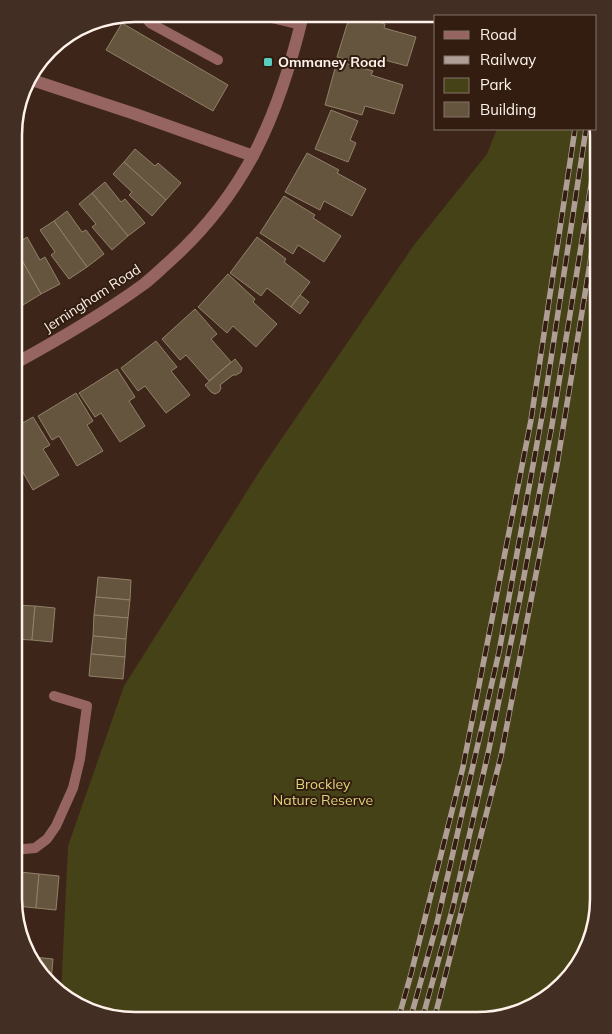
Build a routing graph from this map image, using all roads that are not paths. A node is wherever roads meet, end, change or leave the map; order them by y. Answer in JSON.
{"nodes":[{"id":1,"x":149,"y":22,"type":"edge"},
{"id":2,"x":301,"y":22,"type":"edge"},
{"id":3,"x":218,"y":60,"type":"dead end"},
{"id":4,"x":37,"y":82,"type":"edge"},
{"id":5,"x":254,"y":156,"type":"junction"},
{"id":6,"x":22,"y":359,"type":"edge"},
{"id":7,"x":54,"y":696,"type":"dead end"},
{"id":8,"x":22,"y":849,"type":"edge"}],
"edges":[{"from":1,"to":3,"type":"lane"},
{"from":2,"to":5,"type":"street","name":"Jerningham Road"},
{"from":4,"to":5,"type":"street"},
{"from":5,"to":6,"type":"street","name":"Jerningham Road"},
{"from":7,"to":8,"type":"lane"}]}
